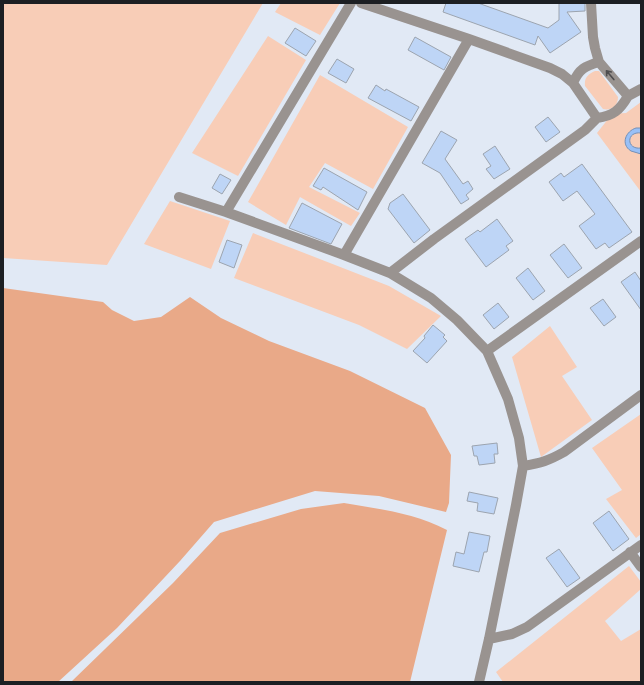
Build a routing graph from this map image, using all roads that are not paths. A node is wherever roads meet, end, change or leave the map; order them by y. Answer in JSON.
{"nodes":[{"id":1,"x":351,"y":3,"type":"edge"},
{"id":2,"x":361,"y":3,"type":"edge"},
{"id":3,"x":591,"y":3,"type":"edge"},
{"id":4,"x":468,"y":39,"type":"junction"},
{"id":5,"x":599,"y":62,"type":"junction"},
{"id":6,"x":573,"y":83,"type":"junction"},
{"id":7,"x":641,"y":89,"type":"edge"},
{"id":8,"x":628,"y":96,"type":"junction"},
{"id":9,"x":597,"y":118,"type":"junction"},
{"id":10,"x":179,"y":197,"type":"dead end"},
{"id":11,"x":226,"y":212,"type":"junction"},
{"id":12,"x":641,"y":241,"type":"edge"},
{"id":13,"x":344,"y":255,"type":"junction"},
{"id":14,"x":390,"y":273,"type":"junction"},
{"id":15,"x":487,"y":352,"type":"junction"},
{"id":16,"x":641,"y":395,"type":"edge"},
{"id":17,"x":523,"y":466,"type":"junction"},
{"id":18,"x":641,"y":545,"type":"edge"},
{"id":19,"x":630,"y":552,"type":"junction"},
{"id":20,"x":641,"y":567,"type":"edge"},
{"id":21,"x":489,"y":639,"type":"junction"},
{"id":22,"x":479,"y":682,"type":"edge"}],
"edges":[{"from":1,"to":11,"type":"street"},
{"from":2,"to":4,"type":"street"},
{"from":3,"to":5,"type":"street"},
{"from":4,"to":6,"type":"street"},
{"from":4,"to":13,"type":"street"},
{"from":5,"to":6,"type":"street"},
{"from":8,"to":5,"type":"street","one_way":true},
{"from":6,"to":9,"type":"street"},
{"from":7,"to":8,"type":"street"},
{"from":8,"to":9,"type":"street"},
{"from":9,"to":14,"type":"street"},
{"from":10,"to":11,"type":"street"},
{"from":11,"to":13,"type":"street"},
{"from":12,"to":15,"type":"street"},
{"from":13,"to":14,"type":"street"},
{"from":14,"to":15,"type":"street"},
{"from":15,"to":17,"type":"street"},
{"from":16,"to":17,"type":"street"},
{"from":17,"to":21,"type":"street"},
{"from":18,"to":19,"type":"street"},
{"from":19,"to":20,"type":"street"},
{"from":19,"to":21,"type":"street"},
{"from":21,"to":22,"type":"street"}]}
